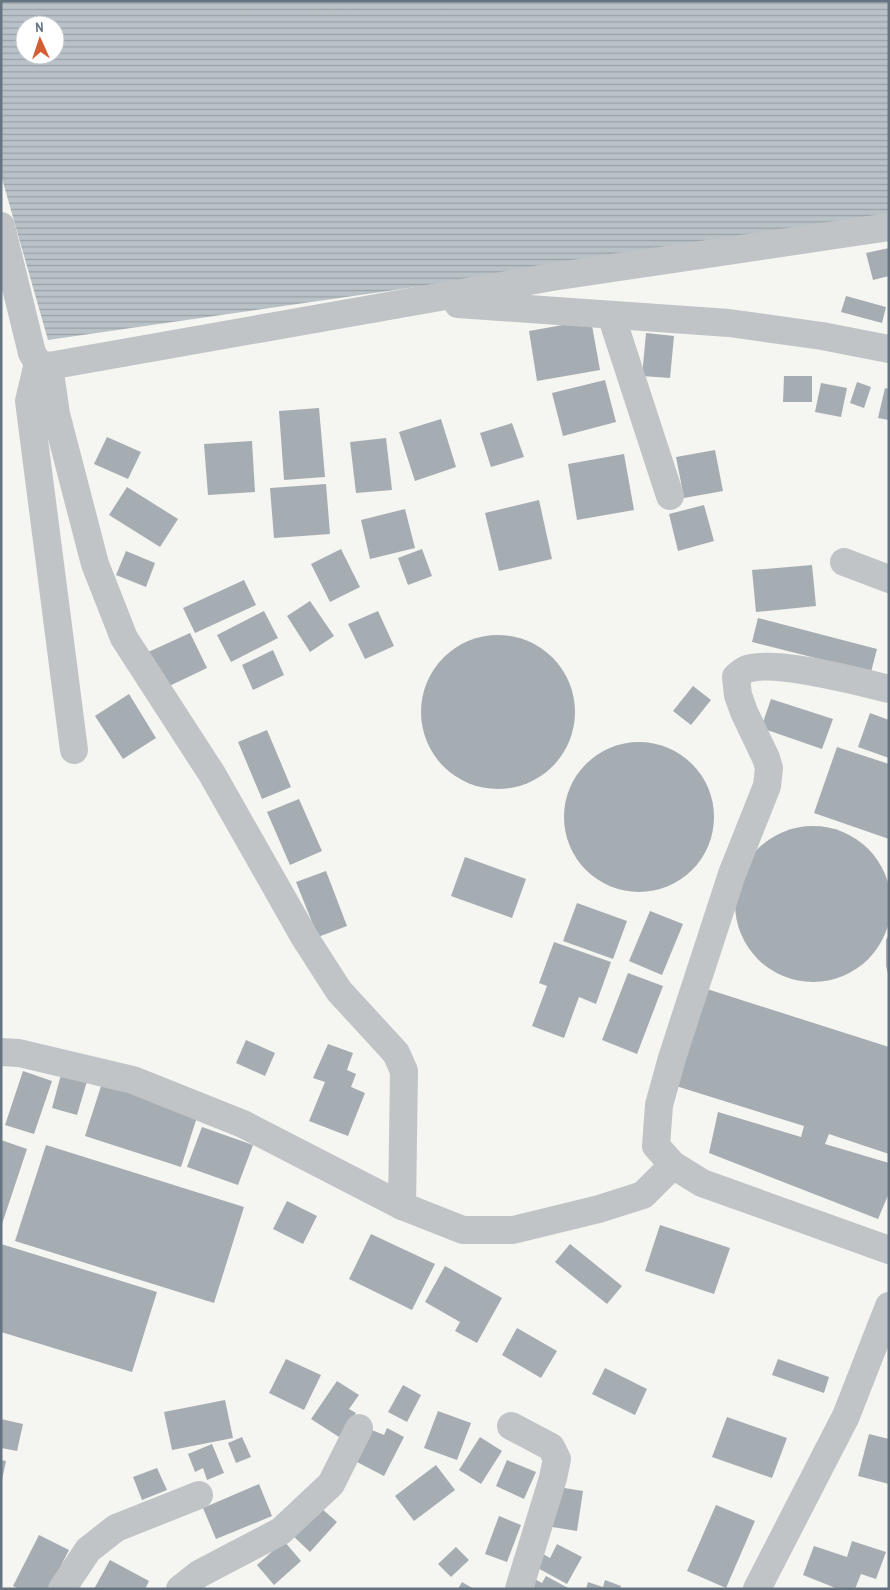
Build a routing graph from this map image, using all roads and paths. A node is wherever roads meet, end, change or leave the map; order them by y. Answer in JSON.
{"nodes":[{"id":1,"x":1,"y":226,"type":"edge"},
{"id":2,"x":889,"y":227,"type":"edge"},
{"id":3,"x":419,"y":301,"type":"junction"},
{"id":4,"x":611,"y":315,"type":"junction"},
{"id":5,"x":889,"y":349,"type":"edge"},
{"id":6,"x":43,"y":364,"type":"junction"},
{"id":7,"x":670,"y":496,"type":"dead end"},
{"id":8,"x":844,"y":562,"type":"dead end"},
{"id":9,"x":889,"y":579,"type":"edge"},
{"id":10,"x":889,"y":689,"type":"edge"},
{"id":11,"x":74,"y":750,"type":"dead end"},
{"id":12,"x":1,"y":1052,"type":"edge"},
{"id":13,"x":673,"y":1165,"type":"junction"},
{"id":14,"x":402,"y":1206,"type":"junction"},
{"id":15,"x":889,"y":1250,"type":"edge"},
{"id":16,"x":889,"y":1306,"type":"edge"},
{"id":17,"x":511,"y":1426,"type":"dead end"},
{"id":18,"x":359,"y":1428,"type":"dead end"},
{"id":19,"x":199,"y":1495,"type":"dead end"},
{"id":20,"x":62,"y":1589,"type":"edge"},
{"id":21,"x":180,"y":1589,"type":"edge"},
{"id":22,"x":519,"y":1589,"type":"edge"},
{"id":23,"x":757,"y":1589,"type":"edge"}],
"edges":[{"from":1,"to":6,"type":"street"},
{"from":2,"to":3,"type":"street"},
{"from":3,"to":4,"type":"street"},
{"from":3,"to":6,"type":"street"},
{"from":4,"to":5,"type":"street"},
{"from":4,"to":7,"type":"street"},
{"from":6,"to":11,"type":"street"},
{"from":6,"to":14,"type":"street"},
{"from":8,"to":9,"type":"street"},
{"from":10,"to":13,"type":"street"},
{"from":12,"to":14,"type":"street"},
{"from":13,"to":14,"type":"street"},
{"from":13,"to":15,"type":"street"},
{"from":16,"to":23,"type":"street"},
{"from":17,"to":22,"type":"street"},
{"from":18,"to":21,"type":"street"},
{"from":19,"to":20,"type":"street"}]}
